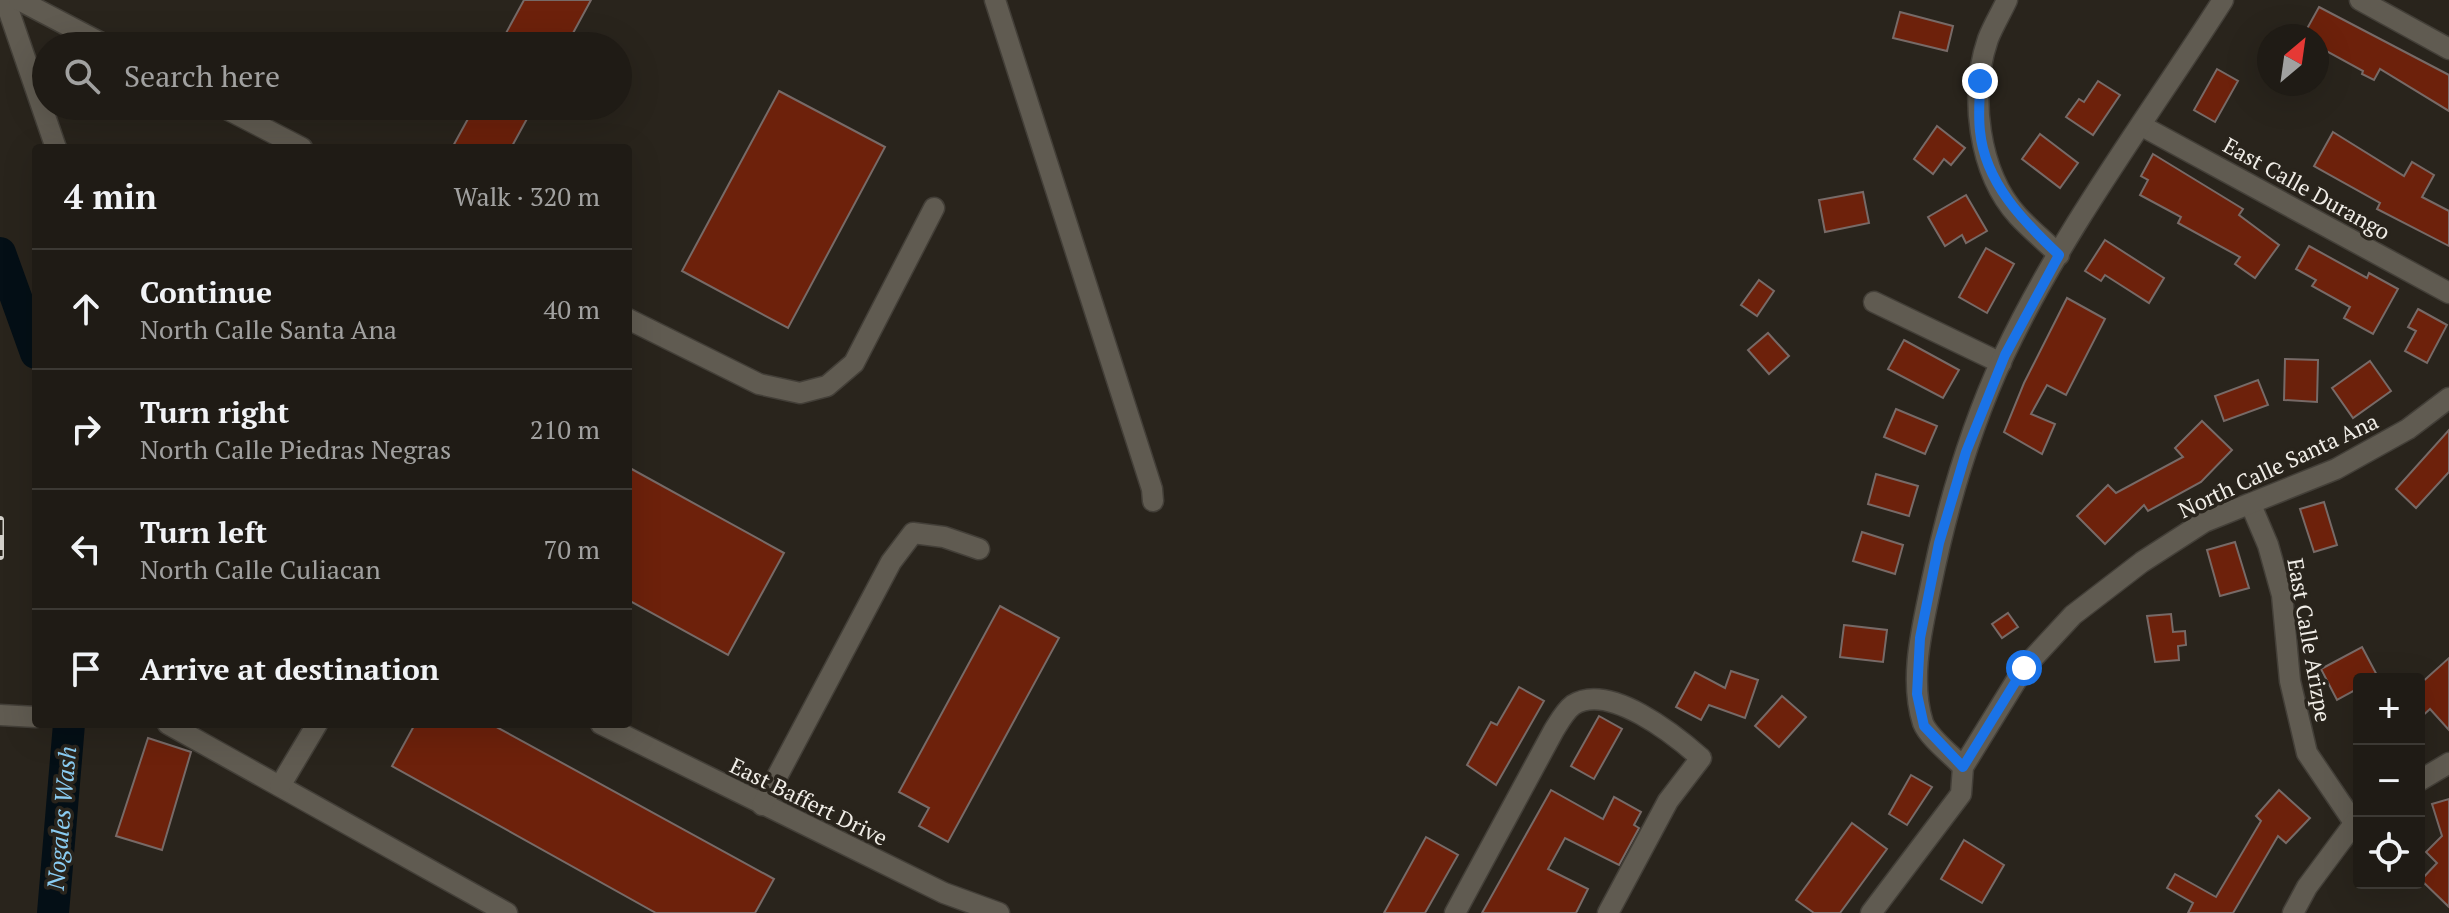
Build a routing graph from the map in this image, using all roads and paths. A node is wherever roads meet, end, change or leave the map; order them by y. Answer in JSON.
{"nodes":[{"id":1,"x":5,"y":0,"type":"edge"},
{"id":2,"x":19,"y":0,"type":"edge"},
{"id":3,"x":995,"y":0,"type":"edge"},
{"id":4,"x":2007,"y":0,"type":"edge"},
{"id":5,"x":2223,"y":0,"type":"edge"},
{"id":6,"x":2360,"y":0,"type":"edge"},
{"id":7,"x":80,"y":32,"type":"edge"},
{"id":8,"x":2449,"y":49,"type":"edge"},
{"id":9,"x":32,"y":78,"type":"edge"},
{"id":10,"x":46,"y":120,"type":"edge"},
{"id":11,"x":248,"y":120,"type":"edge"},
{"id":12,"x":2142,"y":126,"type":"junction"},
{"id":13,"x":55,"y":144,"type":"edge"},
{"id":14,"x":294,"y":144,"type":"edge"},
{"id":15,"x":934,"y":208,"type":"dead end"},
{"id":16,"x":2059,"y":255,"type":"junction"},
{"id":17,"x":2449,"y":293,"type":"edge"},
{"id":18,"x":1874,"y":302,"type":"dead end"},
{"id":19,"x":632,"y":321,"type":"edge"},
{"id":20,"x":2001,"y":363,"type":"junction"},
{"id":21,"x":2449,"y":398,"type":"edge"},
{"id":22,"x":1153,"y":501,"type":"dead end"},
{"id":23,"x":2251,"y":505,"type":"junction"},
{"id":24,"x":979,"y":549,"type":"dead end"},
{"id":25,"x":0,"y":715,"type":"edge"},
{"id":26,"x":30,"y":716,"type":"edge"},
{"id":27,"x":175,"y":728,"type":"edge"},
{"id":28,"x":315,"y":728,"type":"edge"},
{"id":29,"x":609,"y":728,"type":"edge"},
{"id":30,"x":2449,"y":763,"type":"edge"},
{"id":31,"x":1963,"y":767,"type":"junction"},
{"id":32,"x":2425,"y":777,"type":"edge"},
{"id":33,"x":280,"y":786,"type":"junction"},
{"id":34,"x":762,"y":805,"type":"junction"},
{"id":35,"x":2355,"y":817,"type":"edge"},
{"id":36,"x":2353,"y":823,"type":"edge"},
{"id":37,"x":507,"y":913,"type":"edge"},
{"id":38,"x":999,"y":913,"type":"edge"},
{"id":39,"x":1455,"y":913,"type":"edge"},
{"id":40,"x":1608,"y":913,"type":"edge"},
{"id":41,"x":1871,"y":913,"type":"edge"},
{"id":42,"x":2293,"y":913,"type":"edge"}],
"edges":[{"from":1,"to":9,"type":"street"},
{"from":2,"to":7,"type":"street"},
{"from":3,"to":22,"type":"street"},
{"from":4,"to":16,"type":"street"},
{"from":5,"to":12,"type":"street"},
{"from":6,"to":8,"type":"street"},
{"from":10,"to":13,"type":"street"},
{"from":11,"to":14,"type":"street"},
{"from":12,"to":16,"type":"street"},
{"from":12,"to":17,"type":"street","name":"East Calle Durango"},
{"from":15,"to":19,"type":"street"},
{"from":16,"to":20,"type":"street"},
{"from":18,"to":20,"type":"street"},
{"from":20,"to":31,"type":"street"},
{"from":21,"to":23,"type":"street","name":"North Calle Santa Ana"},
{"from":23,"to":31,"type":"street","name":"North Calle Santa Ana"},
{"from":23,"to":35,"type":"street","name":"East Calle Arizpe"},
{"from":24,"to":34,"type":"street"},
{"from":25,"to":26,"type":"street"},
{"from":27,"to":33,"type":"street"},
{"from":28,"to":33,"type":"street"},
{"from":29,"to":34,"type":"street","name":"East Baffert Drive"},
{"from":30,"to":32,"type":"street"},
{"from":31,"to":41,"type":"street","name":"North Calle Santa Ana"},
{"from":33,"to":37,"type":"street"},
{"from":34,"to":38,"type":"street","name":"East Baffert Drive"},
{"from":36,"to":42,"type":"street"},
{"from":39,"to":40,"type":"street"}]}
